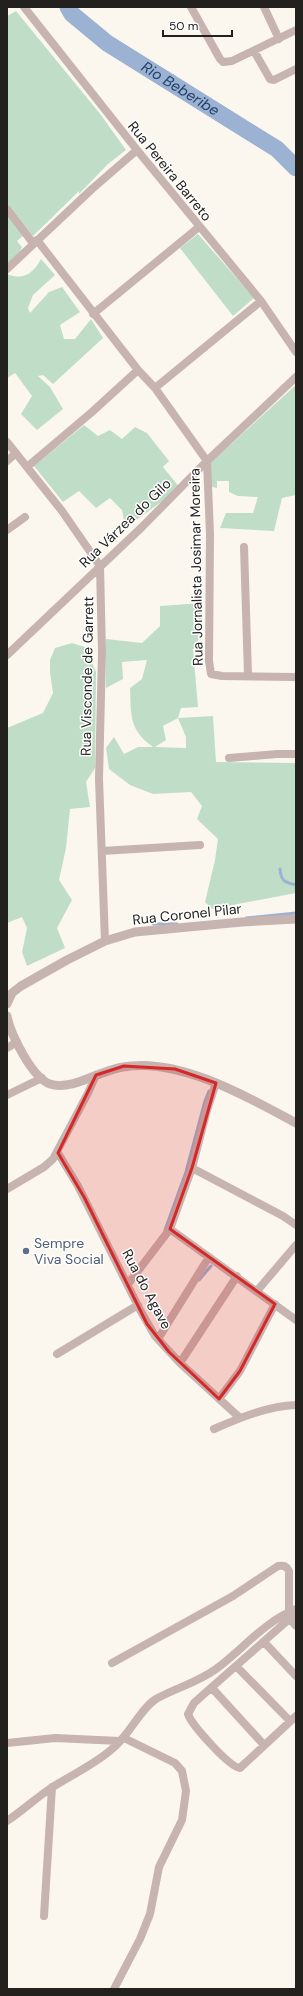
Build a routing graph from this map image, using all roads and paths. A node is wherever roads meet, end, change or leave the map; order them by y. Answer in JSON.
{"nodes":[{"id":1,"x":24,"y":7,"type":"edge"},
{"id":2,"x":191,"y":7,"type":"edge"},
{"id":3,"x":264,"y":7,"type":"edge"},
{"id":4,"x":296,"y":30,"type":"edge"},
{"id":5,"x":279,"y":39,"type":"junction"},
{"id":6,"x":254,"y":51,"type":"junction"},
{"id":7,"x":296,"y":69,"type":"edge"},
{"id":8,"x":137,"y":150,"type":"junction"},
{"id":9,"x":7,"y":209,"type":"edge"},
{"id":10,"x":199,"y":227,"type":"junction"},
{"id":11,"x":35,"y":241,"type":"junction"},
{"id":12,"x":7,"y":269,"type":"edge"},
{"id":13,"x":261,"y":301,"type":"junction"},
{"id":14,"x":94,"y":314,"type":"junction"},
{"id":15,"x":296,"y":352,"type":"edge"},
{"id":16,"x":138,"y":370,"type":"junction"},
{"id":17,"x":296,"y":378,"type":"edge"},
{"id":18,"x":154,"y":388,"type":"junction"},
{"id":19,"x":7,"y":442,"type":"edge"},
{"id":20,"x":16,"y":453,"type":"junction"},
{"id":21,"x":207,"y":460,"type":"junction"},
{"id":22,"x":7,"y":461,"type":"edge"},
{"id":23,"x":27,"y":467,"type":"junction"},
{"id":24,"x":25,"y":517,"type":"dead end"},
{"id":25,"x":7,"y":530,"type":"edge"},
{"id":26,"x":244,"y":547,"type":"dead end"},
{"id":27,"x":100,"y":566,"type":"junction"},
{"id":28,"x":7,"y":655,"type":"edge"},
{"id":29,"x":248,"y":675,"type":"junction"},
{"id":30,"x":296,"y":676,"type":"edge"},
{"id":31,"x":296,"y":754,"type":"edge"},
{"id":32,"x":229,"y":758,"type":"dead end"},
{"id":33,"x":200,"y":845,"type":"dead end"},
{"id":34,"x":102,"y":851,"type":"junction"},
{"id":35,"x":296,"y":920,"type":"edge"},
{"id":36,"x":105,"y":941,"type":"junction"},
{"id":37,"x":7,"y":1004,"type":"edge"},
{"id":38,"x":7,"y":1016,"type":"edge"},
{"id":39,"x":17,"y":1042,"type":"junction"},
{"id":40,"x":7,"y":1048,"type":"edge"},
{"id":41,"x":96,"y":1075,"type":"junction"},
{"id":42,"x":45,"y":1081,"type":"junction"},
{"id":43,"x":216,"y":1083,"type":"junction"},
{"id":44,"x":7,"y":1095,"type":"edge"},
{"id":45,"x":296,"y":1123,"type":"edge"},
{"id":46,"x":58,"y":1153,"type":"junction"},
{"id":47,"x":192,"y":1168,"type":"junction"},
{"id":48,"x":7,"y":1189,"type":"edge"},
{"id":49,"x":296,"y":1225,"type":"edge"},
{"id":50,"x":170,"y":1229,"type":"junction"},
{"id":51,"x":296,"y":1245,"type":"edge"},
{"id":52,"x":209,"y":1257,"type":"junction"},
{"id":53,"x":237,"y":1276,"type":"junction"},
{"id":54,"x":128,"y":1284,"type":"junction"},
{"id":55,"x":257,"y":1291,"type":"junction"},
{"id":56,"x":275,"y":1304,"type":"junction"},
{"id":57,"x":138,"y":1305,"type":"junction"},
{"id":58,"x":296,"y":1320,"type":"edge"},
{"id":59,"x":158,"y":1338,"type":"junction"},
{"id":60,"x":57,"y":1354,"type":"dead end"},
{"id":61,"x":180,"y":1363,"type":"junction"},
{"id":62,"x":219,"y":1399,"type":"junction"},
{"id":63,"x":296,"y":1405,"type":"edge"},
{"id":64,"x":240,"y":1418,"type":"junction"},
{"id":65,"x":214,"y":1429,"type":"dead end"},
{"id":66,"x":293,"y":1614,"type":"edge"},
{"id":67,"x":296,"y":1626,"type":"edge"},
{"id":68,"x":264,"y":1642,"type":"junction"},
{"id":69,"x":112,"y":1663,"type":"dead end"},
{"id":70,"x":236,"y":1666,"type":"junction"},
{"id":71,"x":296,"y":1676,"type":"edge"},
{"id":72,"x":212,"y":1688,"type":"junction"},
{"id":73,"x":293,"y":1719,"type":"edge"},
{"id":74,"x":122,"y":1740,"type":"junction"},
{"id":75,"x":7,"y":1743,"type":"edge"},
{"id":76,"x":264,"y":1745,"type":"junction"},
{"id":77,"x":52,"y":1788,"type":"junction"},
{"id":78,"x":7,"y":1821,"type":"edge"},
{"id":79,"x":44,"y":1916,"type":"dead end"},
{"id":80,"x":114,"y":1989,"type":"edge"}],
"edges":[{"from":1,"to":8,"type":"street","name":"Rua Pereira Barreto"},
{"from":2,"to":6,"type":"street"},
{"from":3,"to":5,"type":"street"},
{"from":4,"to":5,"type":"street"},
{"from":5,"to":6,"type":"street"},
{"from":6,"to":7,"type":"street"},
{"from":8,"to":10,"type":"street","name":"Rua Pereira Barreto"},
{"from":8,"to":11,"type":"street"},
{"from":9,"to":11,"type":"street","name":"Rua Jornalista Josimar Moreira"},
{"from":10,"to":13,"type":"street","name":"Rua Pereira Barreto"},
{"from":10,"to":14,"type":"street"},
{"from":11,"to":12,"type":"street"},
{"from":11,"to":14,"type":"street","name":"Rua Jornalista Josimar Moreira"},
{"from":13,"to":15,"type":"street","name":"Rua Pereira Barreto"},
{"from":13,"to":18,"type":"street"},
{"from":14,"to":16,"type":"street","name":"Rua Jornalista Josimar Moreira"},
{"from":16,"to":18,"type":"street","name":"Rua Jornalista Josimar Moreira"},
{"from":16,"to":23,"type":"street"},
{"from":17,"to":21,"type":"street","name":"Rua Várzea do Gilo"},
{"from":18,"to":21,"type":"street","name":"Rua Jornalista Josimar Moreira"},
{"from":19,"to":20,"type":"street"},
{"from":20,"to":22,"type":"street"},
{"from":20,"to":23,"type":"street"},
{"from":21,"to":27,"type":"street","name":"Rua Várzea do Gilo"},
{"from":21,"to":29,"type":"street","name":"Rua Jornalista Josimar Moreira"},
{"from":23,"to":27,"type":"street"},
{"from":24,"to":25,"type":"street"},
{"from":26,"to":29,"type":"street"},
{"from":27,"to":28,"type":"street","name":"Rua Várzea do Gilo"},
{"from":27,"to":34,"type":"street","name":"Rua Visconde de Garrett"},
{"from":29,"to":30,"type":"street","name":"Rua Jornalista Josimar Moreira"},
{"from":31,"to":32,"type":"street"},
{"from":33,"to":34,"type":"street"},
{"from":34,"to":36,"type":"street","name":"Rua Visconde de Garrett"},
{"from":35,"to":36,"type":"street","name":"Rua Coronel Pilar"},
{"from":36,"to":37,"type":"street","name":"Rua Coronel Pilar"},
{"from":38,"to":39,"type":"street"},
{"from":39,"to":40,"type":"street"},
{"from":39,"to":42,"type":"street"},
{"from":41,"to":42,"type":"street"},
{"from":41,"to":43,"type":"street"},
{"from":41,"to":46,"type":"street"},
{"from":42,"to":44,"type":"street"},
{"from":43,"to":45,"type":"street"},
{"from":43,"to":47,"type":"street"},
{"from":46,"to":48,"type":"street"},
{"from":46,"to":54,"type":"street","name":"Rua do Agave"},
{"from":47,"to":49,"type":"street"},
{"from":47,"to":50,"type":"street"},
{"from":50,"to":52,"type":"street"},
{"from":50,"to":54,"type":"street"},
{"from":51,"to":55,"type":"street"},
{"from":52,"to":53,"type":"street"},
{"from":52,"to":59,"type":"street"},
{"from":53,"to":55,"type":"street"},
{"from":53,"to":61,"type":"street"},
{"from":54,"to":57,"type":"street","name":"Rua do Agave"},
{"from":55,"to":56,"type":"street"},
{"from":56,"to":58,"type":"street"},
{"from":56,"to":62,"type":"street"},
{"from":57,"to":59,"type":"street","name":"Rua do Agave"},
{"from":57,"to":60,"type":"street"},
{"from":59,"to":61,"type":"street","name":"Rua do Agave"},
{"from":61,"to":62,"type":"street","name":"Rua do Agave"},
{"from":62,"to":64,"type":"street","name":"Rua do Agave"},
{"from":63,"to":64,"type":"street"},
{"from":64,"to":65,"type":"street"},
{"from":66,"to":67,"type":"street"},
{"from":66,"to":68,"type":"street"},
{"from":66,"to":69,"type":"street"},
{"from":66,"to":74,"type":"street"},
{"from":68,"to":70,"type":"street"},
{"from":68,"to":71,"type":"street"},
{"from":70,"to":72,"type":"street"},
{"from":70,"to":73,"type":"street"},
{"from":72,"to":76,"type":"street"},
{"from":72,"to":76,"type":"street"},
{"from":73,"to":76,"type":"street"},
{"from":74,"to":75,"type":"street"},
{"from":74,"to":77,"type":"street"},
{"from":74,"to":80,"type":"street"},
{"from":77,"to":78,"type":"street"},
{"from":77,"to":79,"type":"street"}]}
